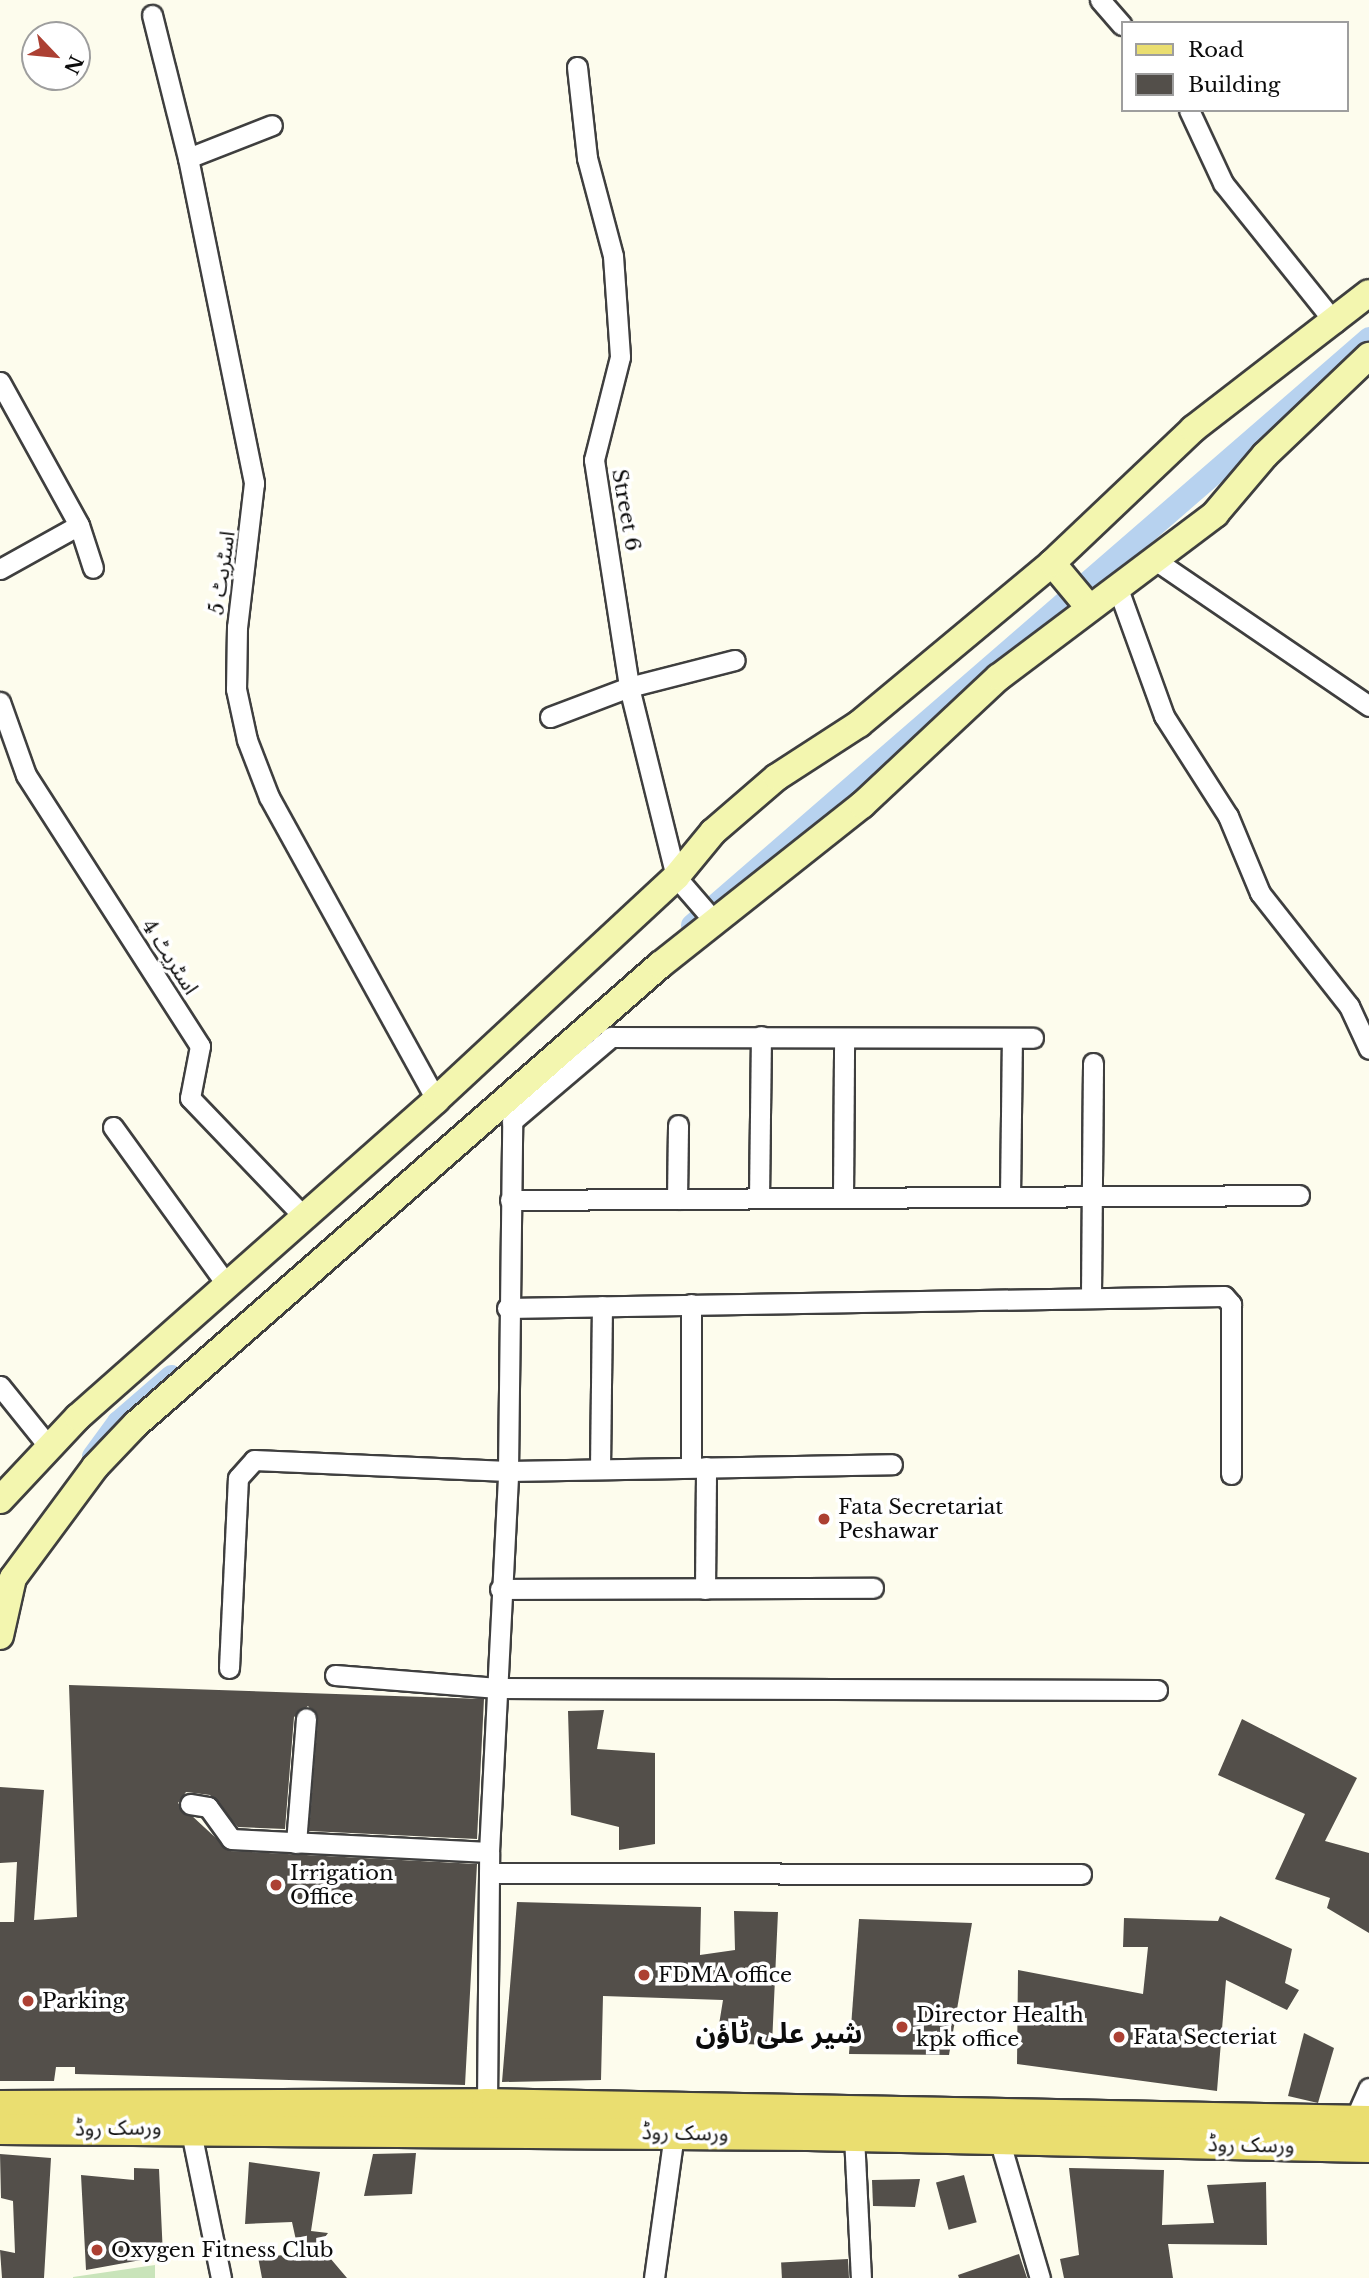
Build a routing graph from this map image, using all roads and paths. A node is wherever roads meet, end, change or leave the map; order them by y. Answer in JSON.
{"nodes":[{"id":1,"x":1101,"y":0,"type":"edge"},
{"id":2,"x":152,"y":15,"type":"dead end"},
{"id":3,"x":1120,"y":23,"type":"edge"},
{"id":4,"x":577,"y":67,"type":"dead end"},
{"id":5,"x":1190,"y":112,"type":"edge"},
{"id":6,"x":272,"y":125,"type":"dead end"},
{"id":7,"x":188,"y":158,"type":"junction"},
{"id":8,"x":1369,"y":293,"type":"edge"},
{"id":9,"x":1335,"y":323,"type":"junction"},
{"id":10,"x":1369,"y":356,"type":"edge"},
{"id":11,"x":0,"y":382,"type":"edge"},
{"id":12,"x":79,"y":525,"type":"junction"},
{"id":13,"x":1156,"y":560,"type":"junction"},
{"id":14,"x":1052,"y":563,"type":"junction"},
{"id":15,"x":93,"y":568,"type":"dead end"},
{"id":16,"x":0,"y":569,"type":"edge"},
{"id":17,"x":1117,"y":586,"type":"junction"},
{"id":18,"x":1087,"y":605,"type":"junction"},
{"id":19,"x":735,"y":660,"type":"dead end"},
{"id":20,"x":629,"y":687,"type":"junction"},
{"id":21,"x":0,"y":702,"type":"edge"},
{"id":22,"x":1369,"y":706,"type":"edge"},
{"id":23,"x":550,"y":717,"type":"dead end"},
{"id":24,"x":676,"y":878,"type":"junction"},
{"id":25,"x":714,"y":921,"type":"junction"},
{"id":26,"x":761,"y":1036,"type":"junction"},
{"id":27,"x":844,"y":1038,"type":"junction"},
{"id":28,"x":1012,"y":1038,"type":"junction"},
{"id":29,"x":1033,"y":1038,"type":"dead end"},
{"id":30,"x":1367,"y":1041,"type":"edge"},
{"id":31,"x":1093,"y":1063,"type":"dead end"},
{"id":32,"x":436,"y":1100,"type":"junction"},
{"id":33,"x":678,"y":1125,"type":"dead end"},
{"id":34,"x":113,"y":1126,"type":"dead end"},
{"id":35,"x":1299,"y":1195,"type":"dead end"},
{"id":36,"x":1092,"y":1196,"type":"junction"},
{"id":37,"x":1010,"y":1197,"type":"junction"},
{"id":38,"x":759,"y":1198,"type":"junction"},
{"id":39,"x":843,"y":1198,"type":"junction"},
{"id":40,"x":677,"y":1199,"type":"junction"},
{"id":41,"x":510,"y":1200,"type":"junction"},
{"id":42,"x":304,"y":1217,"type":"junction"},
{"id":43,"x":224,"y":1281,"type":"junction"},
{"id":44,"x":1091,"y":1295,"type":"junction"},
{"id":45,"x":691,"y":1304,"type":"junction"},
{"id":46,"x":603,"y":1306,"type":"junction"},
{"id":47,"x":507,"y":1308,"type":"junction"},
{"id":48,"x":0,"y":1386,"type":"edge"},
{"id":49,"x":49,"y":1447,"type":"junction"},
{"id":50,"x":892,"y":1464,"type":"dead end"},
{"id":51,"x":698,"y":1467,"type":"junction"},
{"id":52,"x":600,"y":1468,"type":"junction"},
{"id":53,"x":509,"y":1471,"type":"junction"},
{"id":54,"x":1231,"y":1474,"type":"dead end"},
{"id":55,"x":0,"y":1500,"type":"edge"},
{"id":56,"x":873,"y":1588,"type":"dead end"},
{"id":57,"x":500,"y":1589,"type":"junction"},
{"id":58,"x":705,"y":1589,"type":"junction"},
{"id":59,"x":0,"y":1636,"type":"edge"},
{"id":60,"x":229,"y":1668,"type":"dead end"},
{"id":61,"x":335,"y":1675,"type":"dead end"},
{"id":62,"x":497,"y":1688,"type":"junction"},
{"id":63,"x":1157,"y":1690,"type":"dead end"},
{"id":64,"x":306,"y":1718,"type":"dead end"},
{"id":65,"x":190,"y":1804,"type":"dead end"},
{"id":66,"x":296,"y":1843,"type":"junction"},
{"id":67,"x":489,"y":1852,"type":"junction"},
{"id":68,"x":489,"y":1873,"type":"junction"},
{"id":69,"x":1081,"y":1874,"type":"dead end"},
{"id":70,"x":1369,"y":2088,"type":"edge"},
{"id":71,"x":0,"y":2106,"type":"edge"},
{"id":72,"x":189,"y":2116,"type":"junction"},
{"id":73,"x":487,"y":2117,"type":"junction"},
{"id":74,"x":1361,"y":2121,"type":"edge"},
{"id":75,"x":0,"y":2129,"type":"edge"},
{"id":76,"x":674,"y":2133,"type":"junction"},
{"id":77,"x":854,"y":2136,"type":"junction"},
{"id":78,"x":999,"y":2139,"type":"junction"},
{"id":79,"x":1369,"y":2147,"type":"edge"},
{"id":80,"x":221,"y":2278,"type":"edge"},
{"id":81,"x":654,"y":2278,"type":"edge"},
{"id":82,"x":861,"y":2278,"type":"edge"},
{"id":83,"x":1040,"y":2278,"type":"edge"}],
"edges":[{"from":1,"to":3,"type":"street"},
{"from":2,"to":7,"type":"street","name":"اسٹریٹ 5"},
{"from":4,"to":20,"type":"street","name":"Street 6"},
{"from":5,"to":9,"type":"street"},
{"from":6,"to":7,"type":"street"},
{"from":7,"to":32,"type":"street","name":"اسٹریٹ 5"},
{"from":8,"to":9,"type":"street"},
{"from":9,"to":14,"type":"street"},
{"from":10,"to":13,"type":"street"},
{"from":11,"to":12,"type":"street"},
{"from":12,"to":15,"type":"street"},
{"from":12,"to":16,"type":"street"},
{"from":13,"to":17,"type":"street"},
{"from":13,"to":22,"type":"street"},
{"from":14,"to":18,"type":"street"},
{"from":14,"to":24,"type":"street"},
{"from":17,"to":18,"type":"street"},
{"from":17,"to":30,"type":"street"},
{"from":18,"to":25,"type":"street"},
{"from":19,"to":20,"type":"street"},
{"from":20,"to":23,"type":"street"},
{"from":20,"to":24,"type":"street","name":"Street 6"},
{"from":21,"to":42,"type":"street","name":"اسٹریٹ 4"},
{"from":24,"to":25,"type":"street"},
{"from":24,"to":32,"type":"street"},
{"from":25,"to":59,"type":"street"},
{"from":26,"to":27,"type":"street"},
{"from":26,"to":38,"type":"street"},
{"from":26,"to":41,"type":"street"},
{"from":27,"to":28,"type":"street"},
{"from":27,"to":39,"type":"street"},
{"from":28,"to":29,"type":"street"},
{"from":28,"to":37,"type":"street"},
{"from":31,"to":36,"type":"street"},
{"from":32,"to":42,"type":"street"},
{"from":33,"to":40,"type":"street"},
{"from":34,"to":43,"type":"street"},
{"from":35,"to":36,"type":"street"},
{"from":36,"to":37,"type":"street"},
{"from":36,"to":44,"type":"street"},
{"from":37,"to":39,"type":"street"},
{"from":38,"to":39,"type":"street"},
{"from":38,"to":40,"type":"street"},
{"from":40,"to":41,"type":"street"},
{"from":41,"to":47,"type":"street"},
{"from":42,"to":43,"type":"street"},
{"from":43,"to":49,"type":"street"},
{"from":44,"to":45,"type":"street"},
{"from":44,"to":54,"type":"street"},
{"from":45,"to":46,"type":"street"},
{"from":45,"to":51,"type":"street"},
{"from":46,"to":47,"type":"street"},
{"from":46,"to":52,"type":"street"},
{"from":47,"to":53,"type":"street"},
{"from":48,"to":49,"type":"street"},
{"from":49,"to":55,"type":"street"},
{"from":50,"to":51,"type":"street"},
{"from":51,"to":52,"type":"street"},
{"from":51,"to":58,"type":"street"},
{"from":52,"to":53,"type":"street"},
{"from":53,"to":57,"type":"street"},
{"from":53,"to":60,"type":"street"},
{"from":56,"to":58,"type":"street"},
{"from":57,"to":58,"type":"street"},
{"from":57,"to":62,"type":"street"},
{"from":61,"to":62,"type":"street"},
{"from":62,"to":63,"type":"street"},
{"from":62,"to":67,"type":"street"},
{"from":64,"to":66,"type":"street"},
{"from":65,"to":66,"type":"street"},
{"from":66,"to":67,"type":"street"},
{"from":67,"to":68,"type":"street"},
{"from":68,"to":69,"type":"street"},
{"from":68,"to":73,"type":"street"},
{"from":70,"to":74,"type":"street"},
{"from":71,"to":72,"type":"main road","name":"ورسک روڈ"},
{"from":72,"to":73,"type":"main road","name":"ورسک روڈ"},
{"from":72,"to":75,"type":"main road","name":"ورسک روڈ"},
{"from":72,"to":80,"type":"street"},
{"from":73,"to":74,"type":"main road","name":"ورسک روڈ"},
{"from":73,"to":76,"type":"main road","name":"ورسک روڈ"},
{"from":76,"to":77,"type":"main road","name":"ورسک روڈ"},
{"from":76,"to":81,"type":"street"},
{"from":77,"to":78,"type":"main road","name":"ورسک روڈ"},
{"from":77,"to":82,"type":"street"},
{"from":78,"to":79,"type":"main road","name":"ورسک روڈ"},
{"from":78,"to":83,"type":"street"}]}
